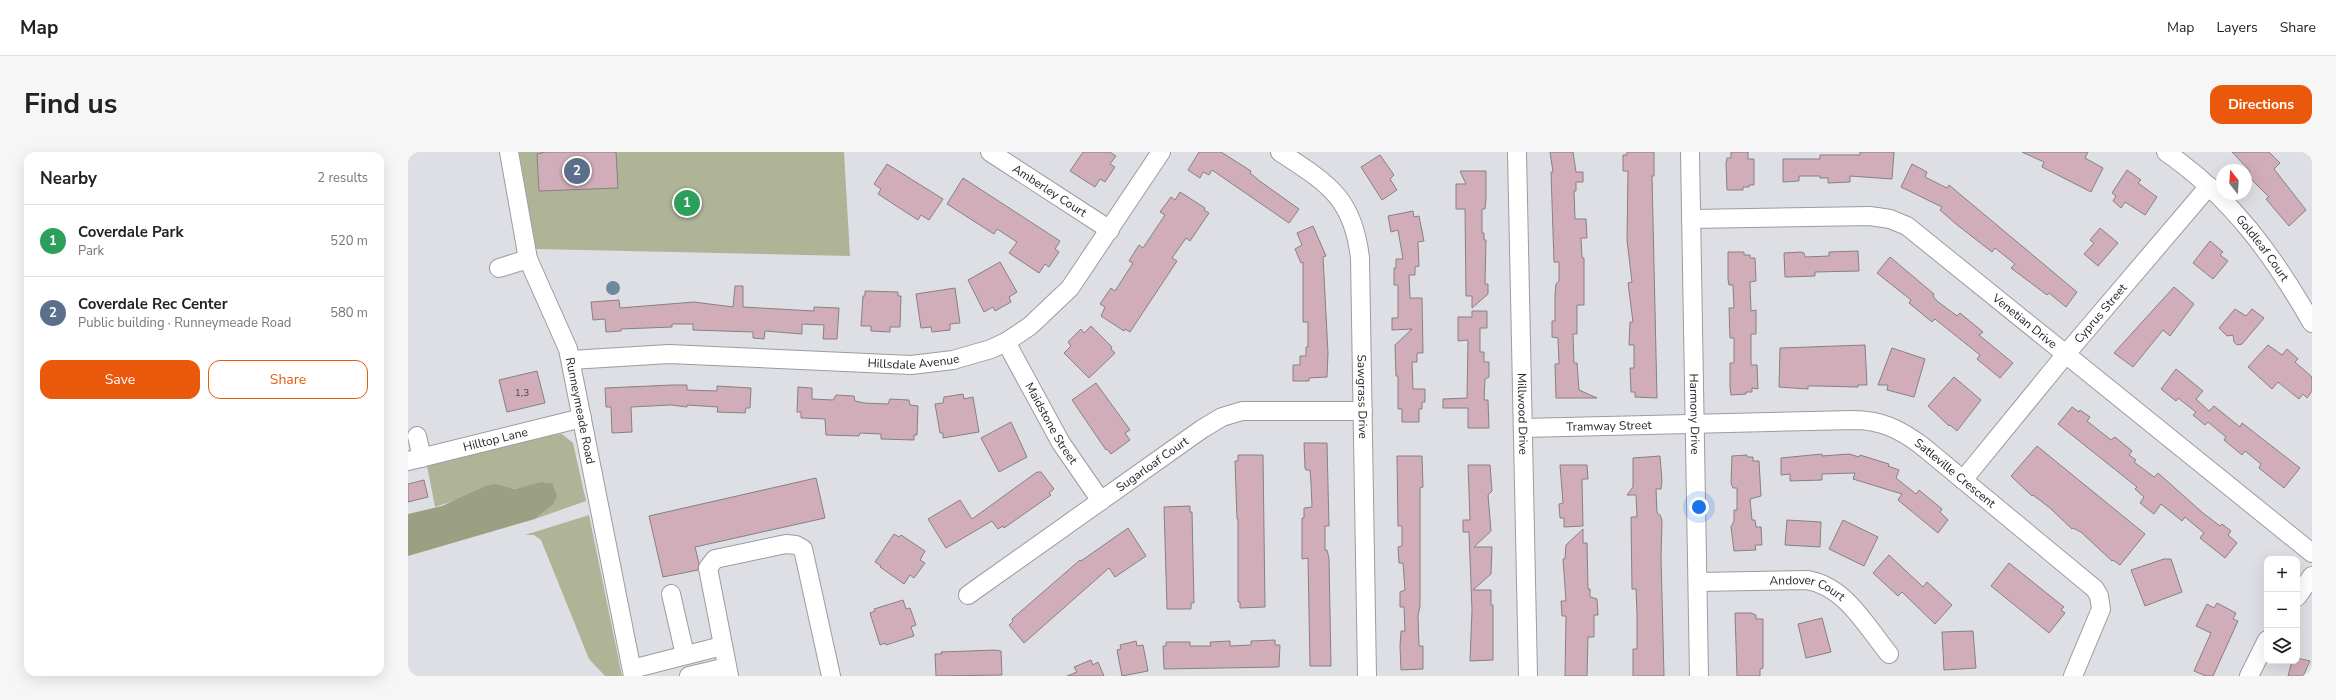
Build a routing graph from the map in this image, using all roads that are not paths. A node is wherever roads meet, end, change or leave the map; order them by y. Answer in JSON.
{"nodes":[{"id":1,"x":509,"y":152,"type":"edge"},
{"id":2,"x":990,"y":152,"type":"edge"},
{"id":3,"x":1161,"y":152,"type":"edge"},
{"id":4,"x":1280,"y":152,"type":"edge"},
{"id":5,"x":1517,"y":152,"type":"edge"},
{"id":6,"x":1690,"y":152,"type":"edge"},
{"id":7,"x":2166,"y":152,"type":"edge"},
{"id":8,"x":2209,"y":186,"type":"junction"},
{"id":9,"x":1691,"y":219,"type":"junction"},
{"id":10,"x":1110,"y":230,"type":"junction"},
{"id":11,"x":528,"y":259,"type":"junction"},
{"id":12,"x":500,"y":268,"type":"dead end"},
{"id":13,"x":2312,"y":322,"type":"edge"},
{"id":14,"x":1006,"y":342,"type":"junction"},
{"id":15,"x":2066,"y":354,"type":"junction"},
{"id":16,"x":571,"y":360,"type":"junction"},
{"id":17,"x":1363,"y":411,"type":"junction"},
{"id":18,"x":582,"y":418,"type":"junction"},
{"id":19,"x":1695,"y":423,"type":"junction"},
{"id":20,"x":1524,"y":428,"type":"junction"},
{"id":21,"x":418,"y":436,"type":"dead end"},
{"id":22,"x":415,"y":460,"type":"edge"},
{"id":23,"x":1963,"y":480,"type":"junction"},
{"id":24,"x":1101,"y":501,"type":"junction"},
{"id":25,"x":2312,"y":553,"type":"edge"},
{"id":26,"x":2312,"y":576,"type":"edge"},
{"id":27,"x":1698,"y":582,"type":"junction"},
{"id":28,"x":2300,"y":593,"type":"edge"},
{"id":29,"x":671,"y":594,"type":"dead end"},
{"id":30,"x":968,"y":595,"type":"dead end"},
{"id":31,"x":722,"y":646,"type":"junction"},
{"id":32,"x":2264,"y":646,"type":"edge"},
{"id":33,"x":1889,"y":654,"type":"dead end"},
{"id":34,"x":685,"y":655,"type":"junction"},
{"id":35,"x":633,"y":672,"type":"edge"},
{"id":36,"x":728,"y":672,"type":"edge"},
{"id":37,"x":690,"y":676,"type":"edge"},
{"id":38,"x":831,"y":676,"type":"edge"},
{"id":39,"x":1367,"y":676,"type":"edge"},
{"id":40,"x":1528,"y":676,"type":"edge"},
{"id":41,"x":1699,"y":676,"type":"edge"},
{"id":42,"x":2073,"y":676,"type":"edge"},
{"id":43,"x":2249,"y":676,"type":"edge"}],
"edges":[{"from":1,"to":11,"type":"street","name":"Runneymeade Road"},
{"from":2,"to":10,"type":"street","name":"Amberley Court"},
{"from":3,"to":10,"type":"street","name":"Hillsdale Avenue"},
{"from":4,"to":17,"type":"street","name":"Sawgrass Drive"},
{"from":5,"to":20,"type":"street","name":"Millwood Drive"},
{"from":6,"to":9,"type":"street","name":"Harmony Drive"},
{"from":7,"to":8,"type":"street","name":"Goldleaf Court"},
{"from":8,"to":13,"type":"street","name":"Goldleaf Court"},
{"from":8,"to":15,"type":"street","name":"Cyprus Street"},
{"from":9,"to":15,"type":"street","name":"Venetian Drive"},
{"from":9,"to":19,"type":"street","name":"Harmony Drive"},
{"from":10,"to":14,"type":"street","name":"Hillsdale Avenue"},
{"from":11,"to":12,"type":"street"},
{"from":11,"to":16,"type":"street","name":"Runneymeade Road"},
{"from":14,"to":16,"type":"street","name":"Hillsdale Avenue"},
{"from":14,"to":24,"type":"street","name":"Maidstone Street"},
{"from":15,"to":23,"type":"street","name":"Cyprus Street"},
{"from":15,"to":25,"type":"street","name":"Venetian Drive"},
{"from":16,"to":18,"type":"street","name":"Runneymeade Road"},
{"from":17,"to":24,"type":"street","name":"Sugarloaf Court"},
{"from":17,"to":39,"type":"street","name":"Sawgrass Drive"},
{"from":18,"to":22,"type":"street","name":"Hilltop Lane"},
{"from":18,"to":35,"type":"street","name":"Runneymeade Road"},
{"from":19,"to":20,"type":"street","name":"Tramway Street"},
{"from":19,"to":23,"type":"street","name":"Satleville Crescent"},
{"from":19,"to":27,"type":"street","name":"Harmony Drive"},
{"from":20,"to":40,"type":"street","name":"Millwood Drive"},
{"from":21,"to":22,"type":"street"},
{"from":23,"to":42,"type":"street","name":"Satleville Crescent"},
{"from":24,"to":30,"type":"street","name":"Sugarloaf Court"},
{"from":26,"to":28,"type":"street"},
{"from":27,"to":33,"type":"street","name":"Andover Court"},
{"from":27,"to":41,"type":"street","name":"Harmony Drive"},
{"from":29,"to":34,"type":"street"},
{"from":31,"to":34,"type":"street"},
{"from":31,"to":36,"type":"street"},
{"from":31,"to":38,"type":"street"},
{"from":32,"to":43,"type":"street"},
{"from":34,"to":35,"type":"street"},
{"from":36,"to":37,"type":"street"}]}
